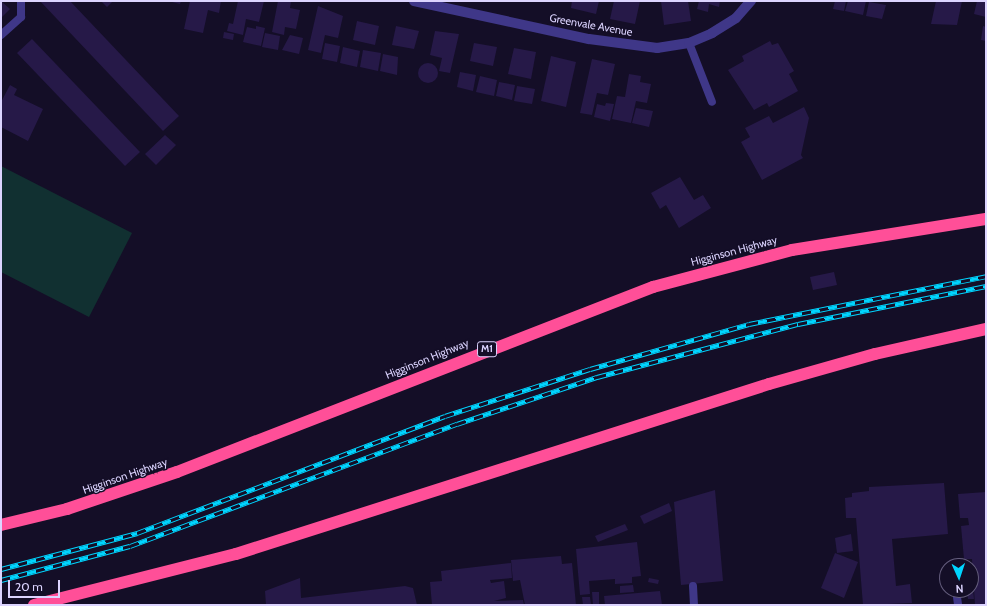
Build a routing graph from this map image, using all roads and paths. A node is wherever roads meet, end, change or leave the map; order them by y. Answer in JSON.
{"nodes":[{"id":1,"x":21,"y":1,"type":"edge"},
{"id":2,"x":414,"y":1,"type":"edge"},
{"id":3,"x":751,"y":1,"type":"edge"},
{"id":4,"x":1,"y":35,"type":"edge"},
{"id":5,"x":689,"y":43,"type":"junction"},
{"id":6,"x":712,"y":102,"type":"dead end"},
{"id":7,"x":986,"y":219,"type":"edge"},
{"id":8,"x":986,"y":329,"type":"edge"},
{"id":9,"x":1,"y":525,"type":"edge"},
{"id":10,"x":692,"y":586,"type":"dead end"},
{"id":11,"x":34,"y":605,"type":"edge"},
{"id":12,"x":694,"y":605,"type":"edge"}],
"edges":[{"from":1,"to":4,"type":"lane"},
{"from":2,"to":5,"type":"street","name":"Greenvale Avenue"},
{"from":3,"to":5,"type":"street","name":"Greenvale Avenue"},
{"from":5,"to":6,"type":"lane"},
{"from":7,"to":9,"type":"highway","name":"Higginson Highway","number":"M1"},
{"from":8,"to":11,"type":"highway"},
{"from":10,"to":12,"type":"lane"}]}
